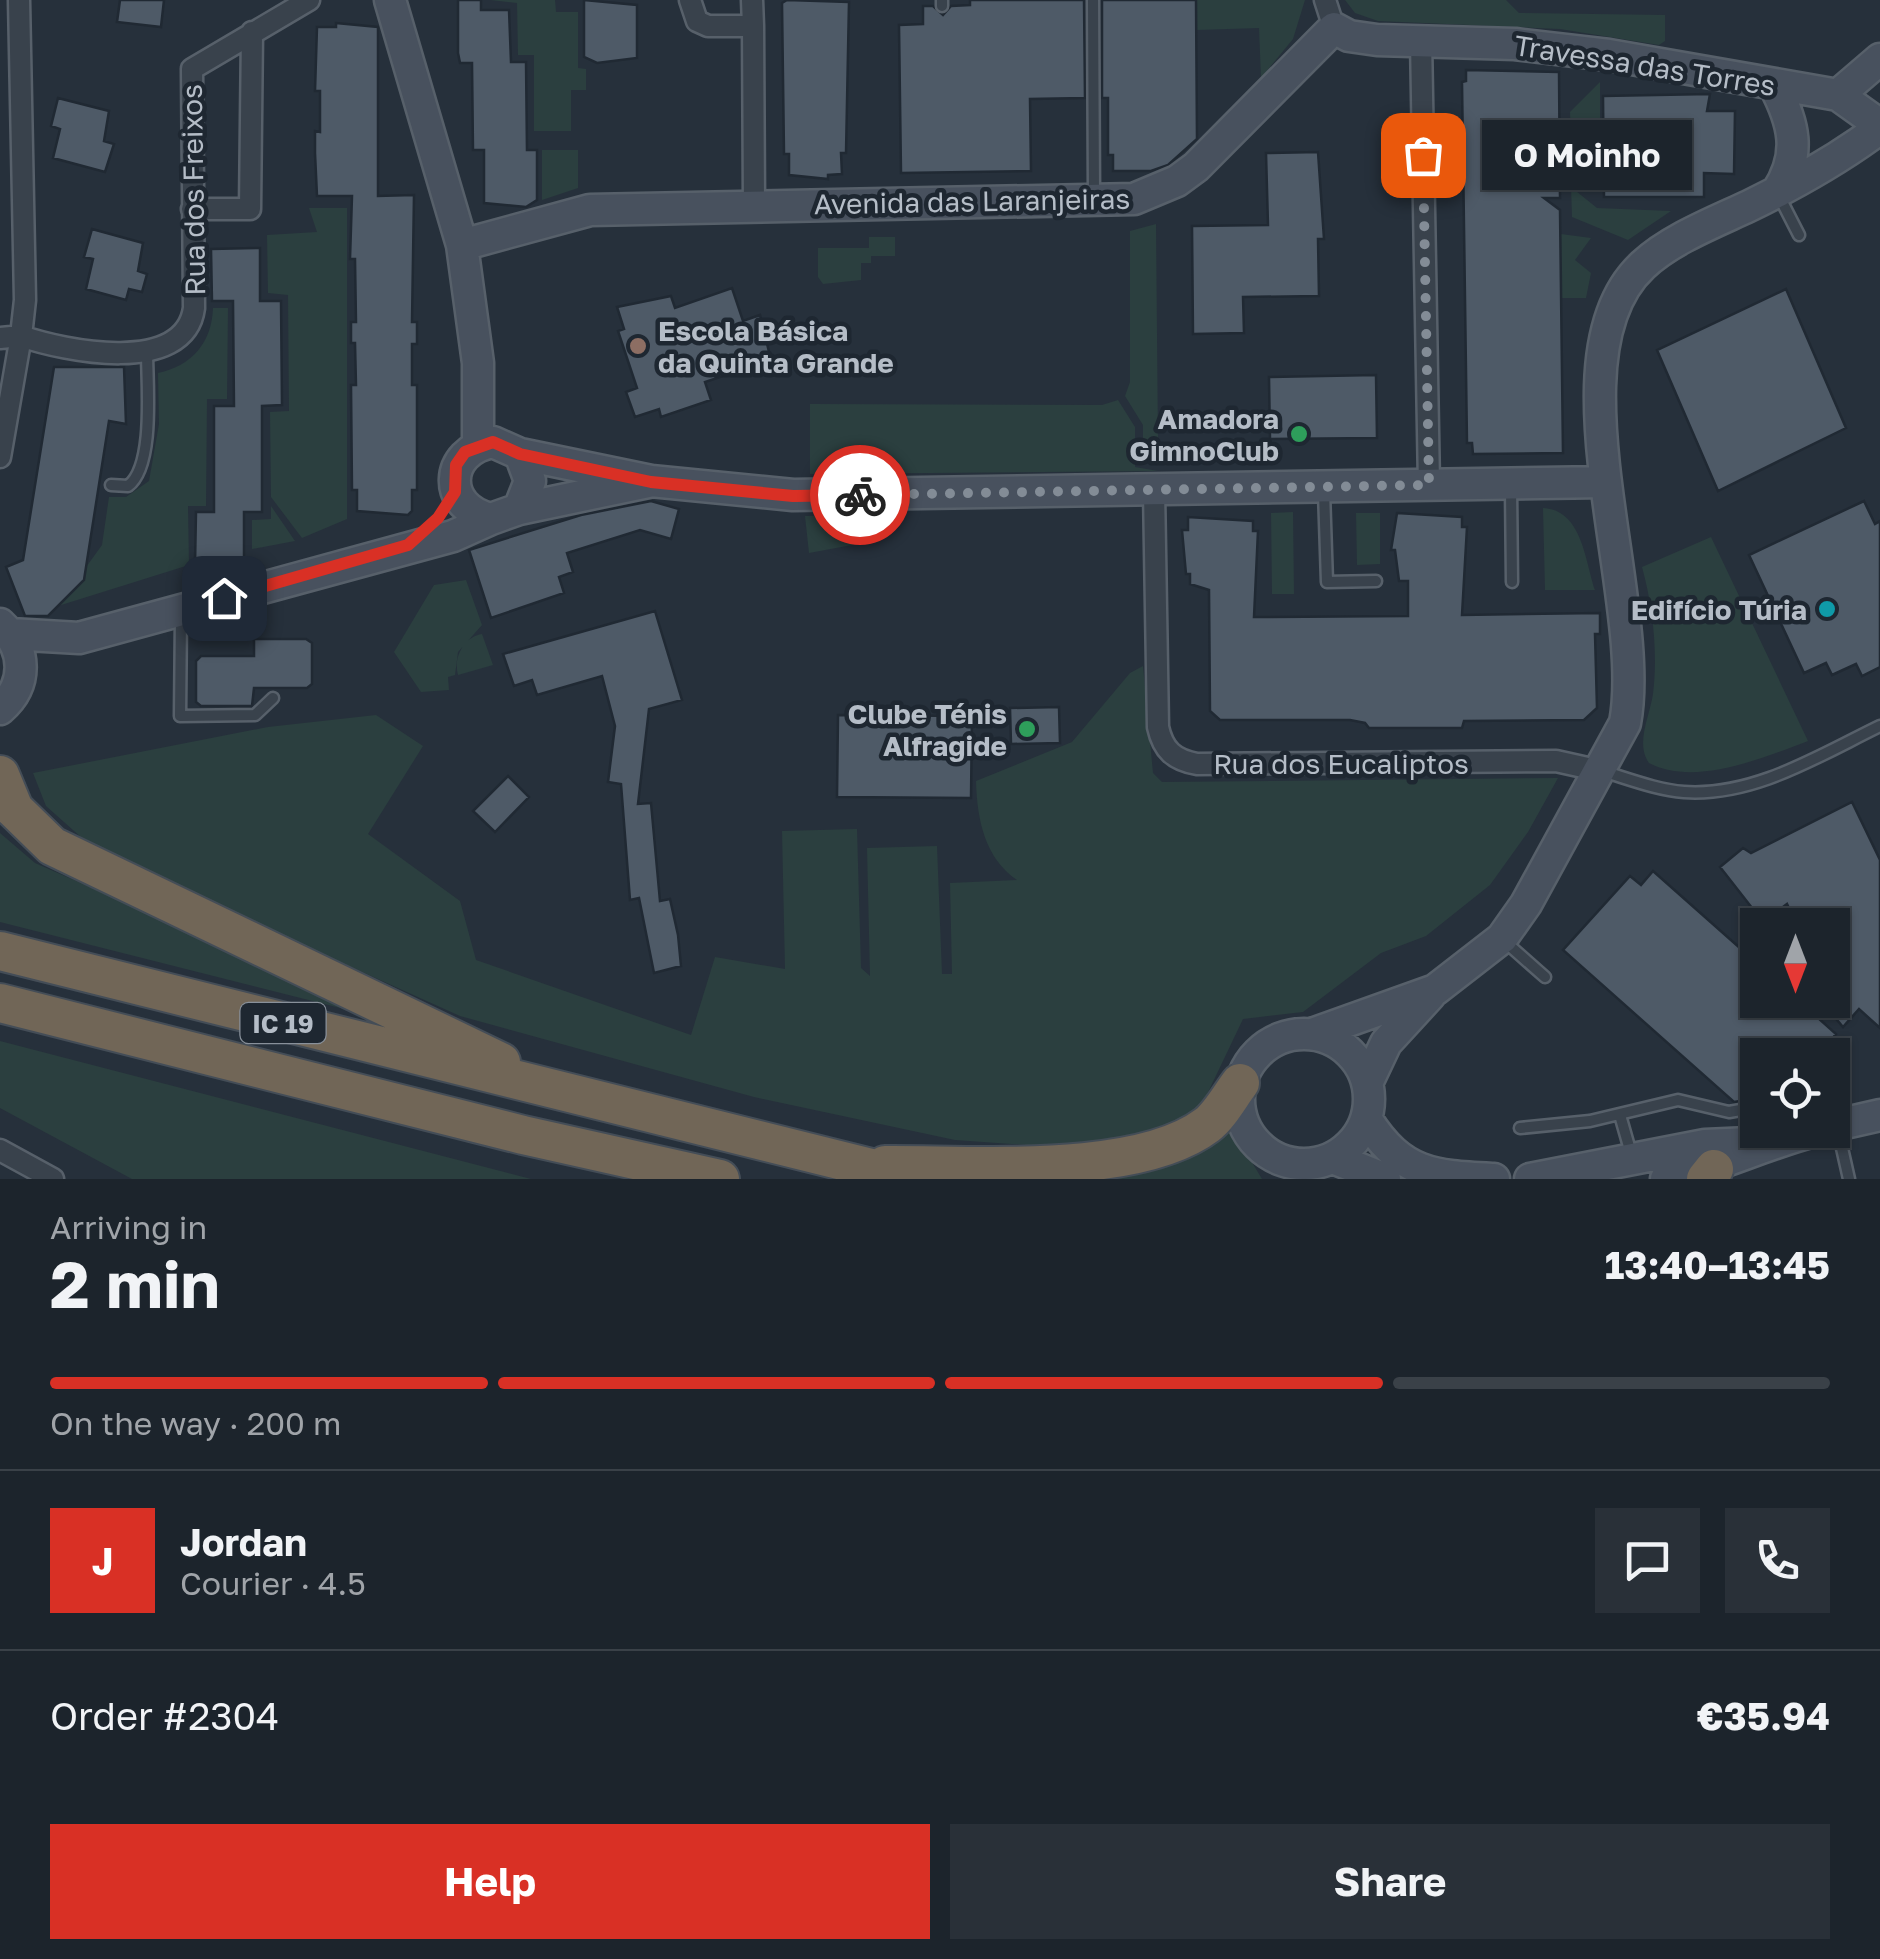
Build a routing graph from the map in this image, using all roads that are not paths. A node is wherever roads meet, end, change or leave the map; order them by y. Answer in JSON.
{"nodes":[{"id":1,"x":19,"y":0,"type":"edge"},
{"id":2,"x":309,"y":0,"type":"edge"},
{"id":3,"x":390,"y":0,"type":"edge"},
{"id":4,"x":690,"y":0,"type":"edge"},
{"id":5,"x":752,"y":0,"type":"edge"},
{"id":6,"x":1093,"y":0,"type":"edge"},
{"id":7,"x":1329,"y":14,"type":"edge"},
{"id":8,"x":752,"y":26,"type":"junction"},
{"id":9,"x":252,"y":32,"type":"junction"},
{"id":10,"x":1421,"y":40,"type":"junction"},
{"id":11,"x":1880,"y":58,"type":"edge"},
{"id":12,"x":1774,"y":85,"type":"junction"},
{"id":13,"x":1838,"y":95,"type":"junction"},
{"id":14,"x":1880,"y":127,"type":"edge"},
{"id":15,"x":1777,"y":192,"type":"junction"},
{"id":16,"x":1094,"y":202,"type":"junction"},
{"id":17,"x":754,"y":206,"type":"junction"},
{"id":18,"x":192,"y":209,"type":"junction"},
{"id":19,"x":1799,"y":235,"type":"dead end"},
{"id":20,"x":462,"y":244,"type":"junction"},
{"id":21,"x":10,"y":337,"type":"edge"},
{"id":22,"x":147,"y":350,"type":"junction"},
{"id":23,"x":478,"y":444,"type":"junction"},
{"id":24,"x":520,"y":454,"type":"junction"},
{"id":25,"x":0,"y":457,"type":"edge"},
{"id":26,"x":651,"y":482,"type":"junction"},
{"id":27,"x":1606,"y":482,"type":"junction"},
{"id":28,"x":1511,"y":484,"type":"junction"},
{"id":29,"x":111,"y":485,"type":"dead end"},
{"id":30,"x":1429,"y":485,"type":"junction"},
{"id":31,"x":1324,"y":486,"type":"junction"},
{"id":32,"x":1154,"y":490,"type":"junction"},
{"id":33,"x":455,"y":492,"type":"junction"},
{"id":34,"x":505,"y":514,"type":"junction"},
{"id":35,"x":408,"y":545,"type":"junction"},
{"id":36,"x":1376,"y":581,"type":"dead end"},
{"id":37,"x":1512,"y":582,"type":"dead end"},
{"id":38,"x":180,"y":610,"type":"junction"},
{"id":39,"x":5,"y":629,"type":"edge"},
{"id":40,"x":79,"y":638,"type":"junction"},
{"id":41,"x":21,"y":677,"type":"junction"},
{"id":42,"x":273,"y":698,"type":"dead end"},
{"id":43,"x":0,"y":709,"type":"edge"},
{"id":44,"x":1880,"y":726,"type":"edge"},
{"id":45,"x":1601,"y":771,"type":"junction"},
{"id":46,"x":0,"y":775,"type":"edge"},
{"id":47,"x":1502,"y":938,"type":"junction"},
{"id":48,"x":0,"y":952,"type":"edge"},
{"id":49,"x":1545,"y":977,"type":"dead end"},
{"id":50,"x":1435,"y":990,"type":"junction"},
{"id":51,"x":0,"y":1003,"type":"edge"},
{"id":52,"x":1312,"y":1034,"type":"junction"},
{"id":53,"x":1368,"y":1081,"type":"junction"},
{"id":54,"x":1240,"y":1083,"type":"junction"},
{"id":55,"x":566,"y":1094,"type":"junction"},
{"id":56,"x":1740,"y":1110,"type":"edge"},
{"id":57,"x":1620,"y":1115,"type":"junction"},
{"id":58,"x":1880,"y":1115,"type":"edge"},
{"id":59,"x":1367,"y":1120,"type":"junction"},
{"id":60,"x":1850,"y":1122,"type":"edge"},
{"id":61,"x":1520,"y":1128,"type":"dead end"},
{"id":62,"x":523,"y":1135,"type":"junction"},
{"id":63,"x":1740,"y":1143,"type":"edge"},
{"id":64,"x":1257,"y":1144,"type":"junction"},
{"id":65,"x":1760,"y":1148,"type":"edge"},
{"id":66,"x":1837,"y":1148,"type":"edge"},
{"id":67,"x":0,"y":1150,"type":"edge"},
{"id":68,"x":27,"y":1162,"type":"junction"},
{"id":69,"x":1633,"y":1162,"type":"junction"},
{"id":70,"x":860,"y":1166,"type":"junction"},
{"id":71,"x":1321,"y":1167,"type":"edge"},
{"id":72,"x":1710,"y":1174,"type":"edge"},
{"id":73,"x":13,"y":1179,"type":"edge"},
{"id":74,"x":53,"y":1179,"type":"edge"},
{"id":75,"x":621,"y":1179,"type":"edge"},
{"id":76,"x":720,"y":1179,"type":"edge"},
{"id":77,"x":916,"y":1179,"type":"edge"},
{"id":78,"x":1276,"y":1179,"type":"edge"},
{"id":79,"x":1386,"y":1179,"type":"edge"},
{"id":80,"x":1494,"y":1179,"type":"edge"},
{"id":81,"x":1530,"y":1179,"type":"edge"},
{"id":82,"x":1666,"y":1179,"type":"edge"},
{"id":83,"x":1849,"y":1179,"type":"edge"}],
"edges":[{"from":1,"to":21,"type":"street"},
{"from":2,"to":9,"type":"street","name":"Rua dos Freixos"},
{"from":3,"to":20,"type":"street"},
{"from":4,"to":8,"type":"street"},
{"from":5,"to":8,"type":"street"},
{"from":6,"to":16,"type":"lane"},
{"from":7,"to":10,"type":"street","name":"Travessa das Torres"},
{"from":7,"to":16,"type":"street","name":"Avenida das Laranjeiras"},
{"from":8,"to":17,"type":"street"},
{"from":9,"to":18,"type":"street","name":"Rua dos Freixos"},
{"from":9,"to":18,"type":"street"},
{"from":10,"to":12,"type":"street","name":"Travessa das Torres"},
{"from":10,"to":30,"type":"street"},
{"from":11,"to":13,"type":"street"},
{"from":12,"to":13,"type":"street","name":"Travessa das Torres"},
{"from":12,"to":15,"type":"street"},
{"from":13,"to":14,"type":"street","name":"Travessa das Torres"},
{"from":14,"to":15,"type":"street"},
{"from":15,"to":19,"type":"lane"},
{"from":15,"to":27,"type":"street"},
{"from":16,"to":17,"type":"street","name":"Avenida das Laranjeiras"},
{"from":17,"to":20,"type":"street","name":"Avenida das Laranjeiras"},
{"from":18,"to":22,"type":"street","name":"Rua dos Freixos"},
{"from":20,"to":23,"type":"street"},
{"from":21,"to":22,"type":"street","name":"Rua dos Freixos"},
{"from":21,"to":25,"type":"street"},
{"from":22,"to":29,"type":"lane"},
{"from":23,"to":24,"type":"street"},
{"from":23,"to":33,"type":"street"},
{"from":24,"to":26,"type":"street"},
{"from":24,"to":34,"type":"street"},
{"from":26,"to":32,"type":"street"},
{"from":26,"to":34,"type":"street"},
{"from":27,"to":28,"type":"street"},
{"from":27,"to":45,"type":"street"},
{"from":28,"to":30,"type":"street"},
{"from":28,"to":37,"type":"lane"},
{"from":30,"to":31,"type":"street"},
{"from":31,"to":32,"type":"street"},
{"from":31,"to":36,"type":"lane"},
{"from":32,"to":45,"type":"street","name":"Rua dos Eucaliptos"},
{"from":33,"to":34,"type":"street"},
{"from":33,"to":35,"type":"street"},
{"from":34,"to":35,"type":"street"},
{"from":35,"to":38,"type":"street"},
{"from":38,"to":40,"type":"street"},
{"from":38,"to":42,"type":"lane"},
{"from":39,"to":40,"type":"street"},
{"from":39,"to":41,"type":"street"},
{"from":40,"to":41,"type":"street"},
{"from":41,"to":43,"type":"street"},
{"from":44,"to":45,"type":"lane"},
{"from":45,"to":47,"type":"street"},
{"from":46,"to":55,"type":"highway"},
{"from":47,"to":49,"type":"lane"},
{"from":47,"to":50,"type":"street"},
{"from":48,"to":55,"type":"highway","number":"IC 19"},
{"from":50,"to":52,"type":"street"},
{"from":50,"to":53,"type":"street"},
{"from":51,"to":62,"type":"highway","number":"IC 19"},
{"from":52,"to":53,"type":"street"},
{"from":52,"to":54,"type":"street"},
{"from":53,"to":59,"type":"street"},
{"from":54,"to":64,"type":"street"},
{"from":54,"to":70,"type":"highway"},
{"from":55,"to":70,"type":"highway","number":"IC 19"},
{"from":56,"to":57,"type":"lane"},
{"from":57,"to":61,"type":"lane"},
{"from":57,"to":69,"type":"lane"},
{"from":58,"to":60,"type":"street"},
{"from":59,"to":71,"type":"street"},
{"from":59,"to":80,"type":"street"},
{"from":62,"to":75,"type":"highway"},
{"from":62,"to":76,"type":"highway","number":"IC 19"},
{"from":63,"to":69,"type":"street"},
{"from":64,"to":71,"type":"street"},
{"from":64,"to":78,"type":"street"},
{"from":65,"to":72,"type":"street"},
{"from":66,"to":83,"type":"lane"},
{"from":67,"to":68,"type":"street"},
{"from":68,"to":73,"type":"street"},
{"from":68,"to":74,"type":"street"},
{"from":69,"to":81,"type":"street"},
{"from":70,"to":77,"type":"highway","number":"IC 19"},
{"from":71,"to":79,"type":"street"},
{"from":72,"to":82,"type":"street"}]}
